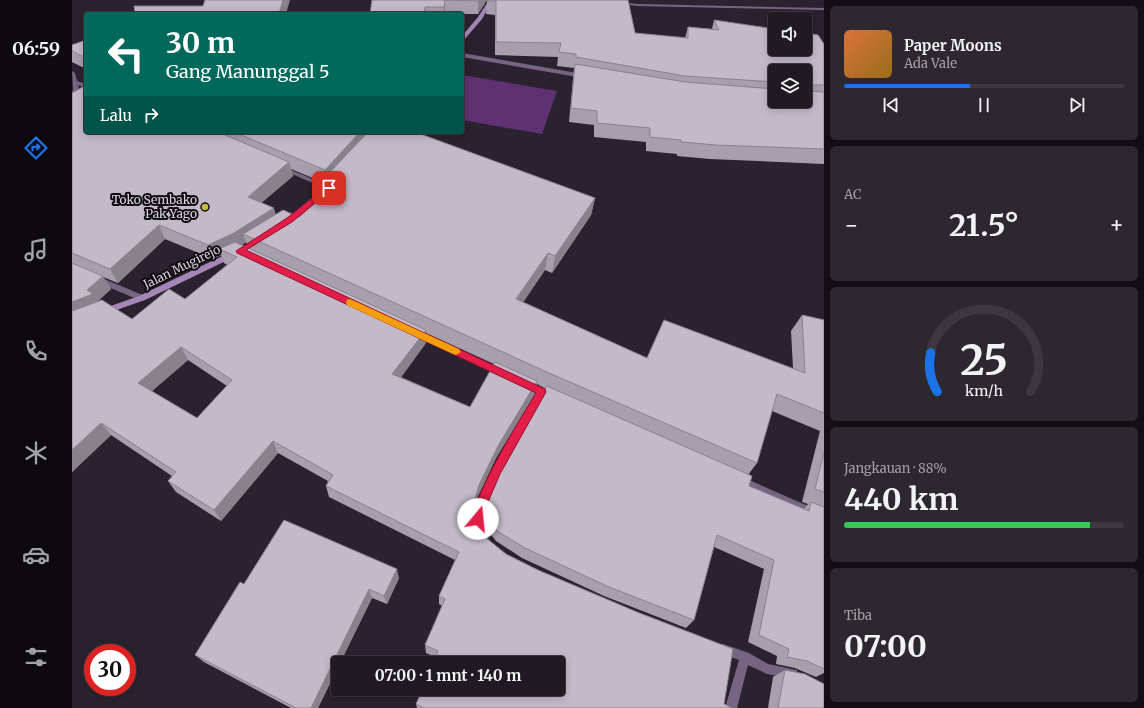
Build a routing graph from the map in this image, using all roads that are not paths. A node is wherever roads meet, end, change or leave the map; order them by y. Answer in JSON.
{"nodes":[{"id":1,"x":491,"y":0,"type":"edge"},
{"id":2,"x":610,"y":2,"type":"edge"},
{"id":3,"x":824,"y":9,"type":"edge"},
{"id":4,"x":464,"y":36,"type":"edge"},
{"id":5,"x":464,"y":55,"type":"edge"},
{"id":6,"x":72,"y":73,"type":"edge"},
{"id":7,"x":591,"y":78,"type":"edge"},
{"id":8,"x":76,"y":82,"type":"junction"},
{"id":9,"x":84,"y":85,"type":"edge"},
{"id":10,"x":72,"y":94,"type":"edge"},
{"id":11,"x":273,"y":164,"type":"edge"},
{"id":12,"x":344,"y":172,"type":"edge"},
{"id":13,"x":329,"y":188,"type":"junction"},
{"id":14,"x":283,"y":224,"type":"edge"},
{"id":15,"x":240,"y":251,"type":"edge"},
{"id":16,"x":93,"y":277,"type":"edge"},
{"id":17,"x":142,"y":298,"type":"junction"},
{"id":18,"x":99,"y":313,"type":"edge"},
{"id":19,"x":405,"y":328,"type":"edge"},
{"id":20,"x":506,"y":375,"type":"edge"},
{"id":21,"x":520,"y":382,"type":"edge"},
{"id":22,"x":542,"y":392,"type":"junction"},
{"id":23,"x":563,"y":402,"type":"edge"},
{"id":24,"x":730,"y":476,"type":"edge"},
{"id":25,"x":824,"y":518,"type":"edge"},
{"id":26,"x":491,"y":547,"type":"edge"},
{"id":27,"x":710,"y":644,"type":"edge"},
{"id":28,"x":745,"y":657,"type":"junction"},
{"id":29,"x":804,"y":679,"type":"edge"},
{"id":30,"x":731,"y":708,"type":"edge"}],
"edges":[{"from":1,"to":4,"type":"street"},
{"from":2,"to":3,"type":"street"},
{"from":5,"to":7,"type":"street"},
{"from":6,"to":8,"type":"street"},
{"from":8,"to":9,"type":"street"},
{"from":8,"to":10,"type":"street"},
{"from":11,"to":13,"type":"street"},
{"from":12,"to":13,"type":"street"},
{"from":13,"to":14,"type":"street"},
{"from":15,"to":17,"type":"street","name":"Jalan Mugirejo"},
{"from":16,"to":17,"type":"street"},
{"from":17,"to":18,"type":"street","name":"Jalan Mugirejo"},
{"from":19,"to":20,"type":"street"},
{"from":21,"to":22,"type":"street"},
{"from":22,"to":23,"type":"street"},
{"from":22,"to":26,"type":"street"},
{"from":24,"to":25,"type":"street"},
{"from":27,"to":28,"type":"street"},
{"from":28,"to":29,"type":"street"},
{"from":28,"to":30,"type":"street"}]}
